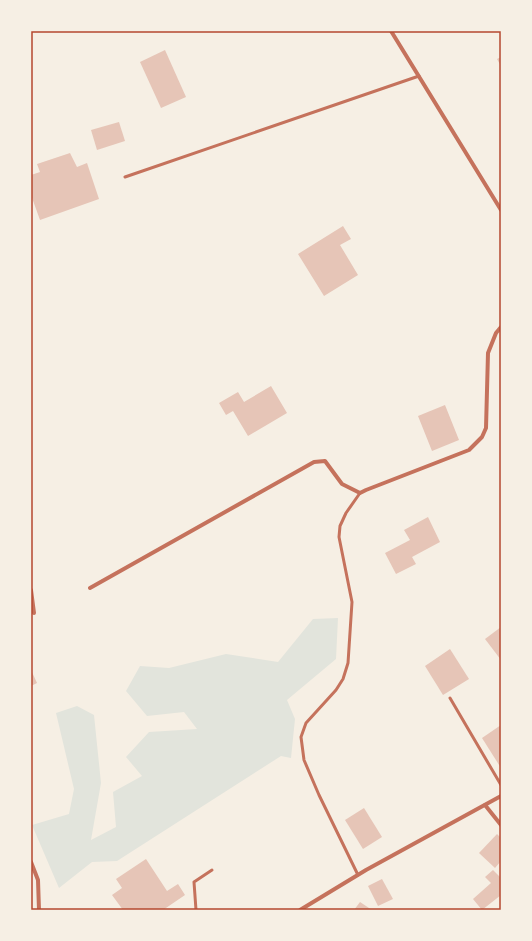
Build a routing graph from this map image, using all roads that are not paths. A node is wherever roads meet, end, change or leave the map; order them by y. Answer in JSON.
{"nodes":[{"id":1,"x":391,"y":31,"type":"edge"},
{"id":2,"x":419,"y":76,"type":"junction"},
{"id":3,"x":125,"y":177,"type":"dead end"},
{"id":4,"x":501,"y":210,"type":"edge"},
{"id":5,"x":501,"y":327,"type":"edge"},
{"id":6,"x":360,"y":494,"type":"junction"},
{"id":7,"x":90,"y":588,"type":"dead end"},
{"id":8,"x":31,"y":590,"type":"edge"},
{"id":9,"x":34,"y":613,"type":"dead end"},
{"id":10,"x":450,"y":698,"type":"dead end"},
{"id":11,"x":501,"y":785,"type":"edge"},
{"id":12,"x":501,"y":796,"type":"edge"},
{"id":13,"x":485,"y":805,"type":"junction"},
{"id":14,"x":501,"y":825,"type":"edge"},
{"id":15,"x":31,"y":862,"type":"edge"},
{"id":16,"x":212,"y":870,"type":"dead end"},
{"id":17,"x":358,"y":875,"type":"junction"},
{"id":18,"x":39,"y":910,"type":"edge"},
{"id":19,"x":196,"y":910,"type":"edge"},
{"id":20,"x":300,"y":910,"type":"edge"}],
"edges":[{"from":1,"to":2,"type":"street"},
{"from":2,"to":3,"type":"lane"},
{"from":2,"to":4,"type":"street"},
{"from":5,"to":6,"type":"street"},
{"from":6,"to":7,"type":"street"},
{"from":6,"to":17,"type":"lane"},
{"from":8,"to":9,"type":"street"},
{"from":10,"to":11,"type":"lane"},
{"from":12,"to":13,"type":"street"},
{"from":13,"to":14,"type":"street"},
{"from":13,"to":17,"type":"street"},
{"from":15,"to":18,"type":"street"},
{"from":16,"to":19,"type":"lane"},
{"from":17,"to":20,"type":"street"}]}
